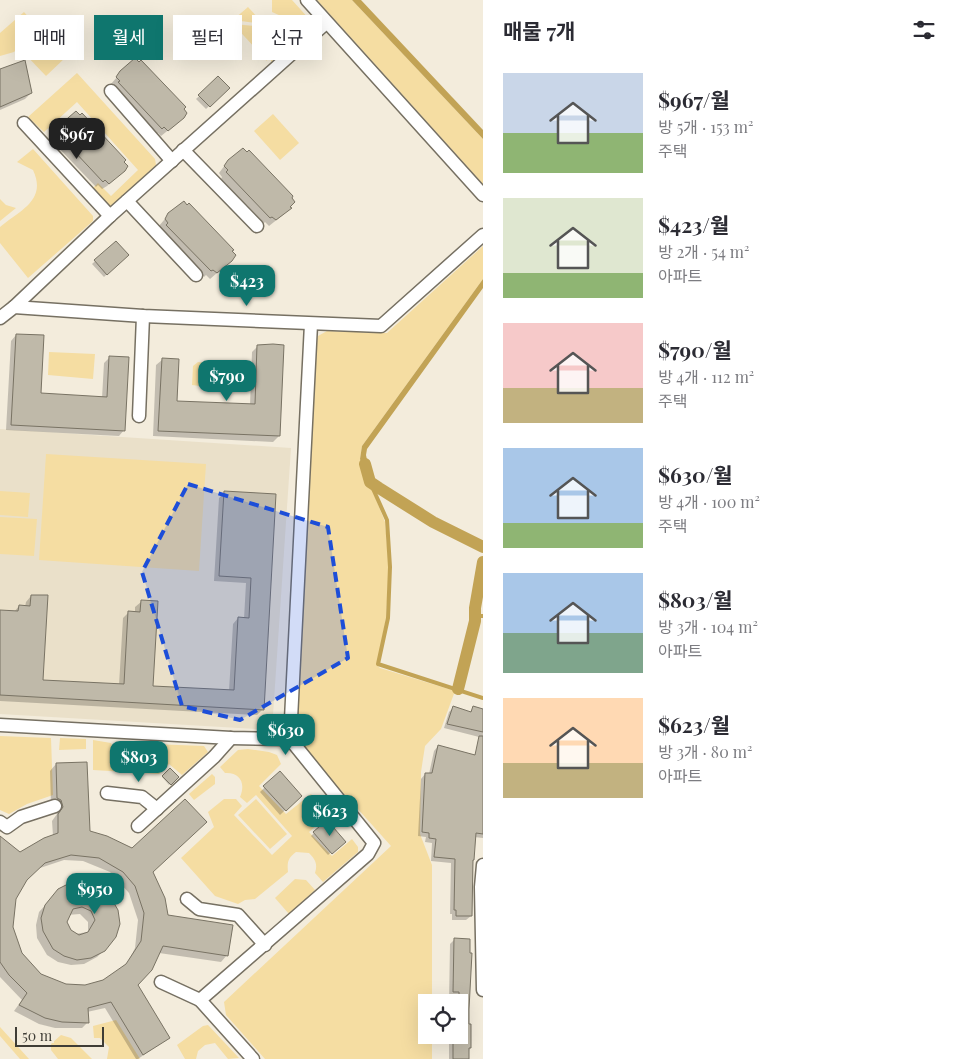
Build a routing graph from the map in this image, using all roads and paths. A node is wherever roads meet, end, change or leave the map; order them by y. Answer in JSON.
{"nodes":[{"id":1,"x":306,"y":0,"type":"edge"},
{"id":2,"x":326,"y":23,"type":"junction"},
{"id":3,"x":111,"y":91,"type":"dead end"},
{"id":4,"x":24,"y":123,"type":"dead end"},
{"id":5,"x":183,"y":150,"type":"junction"},
{"id":6,"x":172,"y":161,"type":"junction"},
{"id":7,"x":483,"y":195,"type":"edge"},
{"id":8,"x":126,"y":202,"type":"junction"},
{"id":9,"x":110,"y":216,"type":"junction"},
{"id":10,"x":256,"y":226,"type":"dead end"},
{"id":11,"x":483,"y":234,"type":"edge"},
{"id":12,"x":196,"y":275,"type":"dead end"},
{"id":13,"x":14,"y":307,"type":"junction"},
{"id":14,"x":143,"y":316,"type":"junction"},
{"id":15,"x":0,"y":318,"type":"edge"},
{"id":16,"x":311,"y":324,"type":"junction"},
{"id":17,"x":139,"y":416,"type":"dead end"},
{"id":18,"x":0,"y":725,"type":"edge"},
{"id":19,"x":231,"y":738,"type":"junction"},
{"id":20,"x":290,"y":739,"type":"junction"},
{"id":21,"x":107,"y":793,"type":"dead end"},
{"id":22,"x":54,"y":806,"type":"dead end"},
{"id":23,"x":157,"y":809,"type":"junction"},
{"id":24,"x":0,"y":822,"type":"edge"},
{"id":25,"x":138,"y":826,"type":"dead end"},
{"id":26,"x":483,"y":865,"type":"edge"},
{"id":27,"x":187,"y":899,"type":"dead end"},
{"id":28,"x":265,"y":944,"type":"junction"},
{"id":29,"x":161,"y":982,"type":"dead end"},
{"id":30,"x":483,"y":990,"type":"edge"},
{"id":31,"x":200,"y":1000,"type":"junction"},
{"id":32,"x":253,"y":1059,"type":"edge"}],
"edges":[{"from":1,"to":2,"type":"street"},
{"from":2,"to":5,"type":"street"},
{"from":2,"to":7,"type":"street"},
{"from":3,"to":6,"type":"street"},
{"from":4,"to":9,"type":"street"},
{"from":5,"to":6,"type":"street"},
{"from":5,"to":10,"type":"street"},
{"from":6,"to":8,"type":"street"},
{"from":8,"to":9,"type":"street"},
{"from":8,"to":12,"type":"street"},
{"from":9,"to":13,"type":"street"},
{"from":11,"to":16,"type":"street"},
{"from":13,"to":14,"type":"street"},
{"from":13,"to":15,"type":"street"},
{"from":14,"to":16,"type":"street"},
{"from":14,"to":17,"type":"street"},
{"from":16,"to":20,"type":"street"},
{"from":18,"to":19,"type":"street"},
{"from":19,"to":20,"type":"street"},
{"from":19,"to":23,"type":"street"},
{"from":20,"to":28,"type":"street"},
{"from":21,"to":23,"type":"street"},
{"from":22,"to":24,"type":"street"},
{"from":23,"to":25,"type":"street"},
{"from":26,"to":30,"type":"street"},
{"from":27,"to":28,"type":"street"},
{"from":28,"to":31,"type":"street"},
{"from":29,"to":31,"type":"street"},
{"from":31,"to":32,"type":"street"}]}
